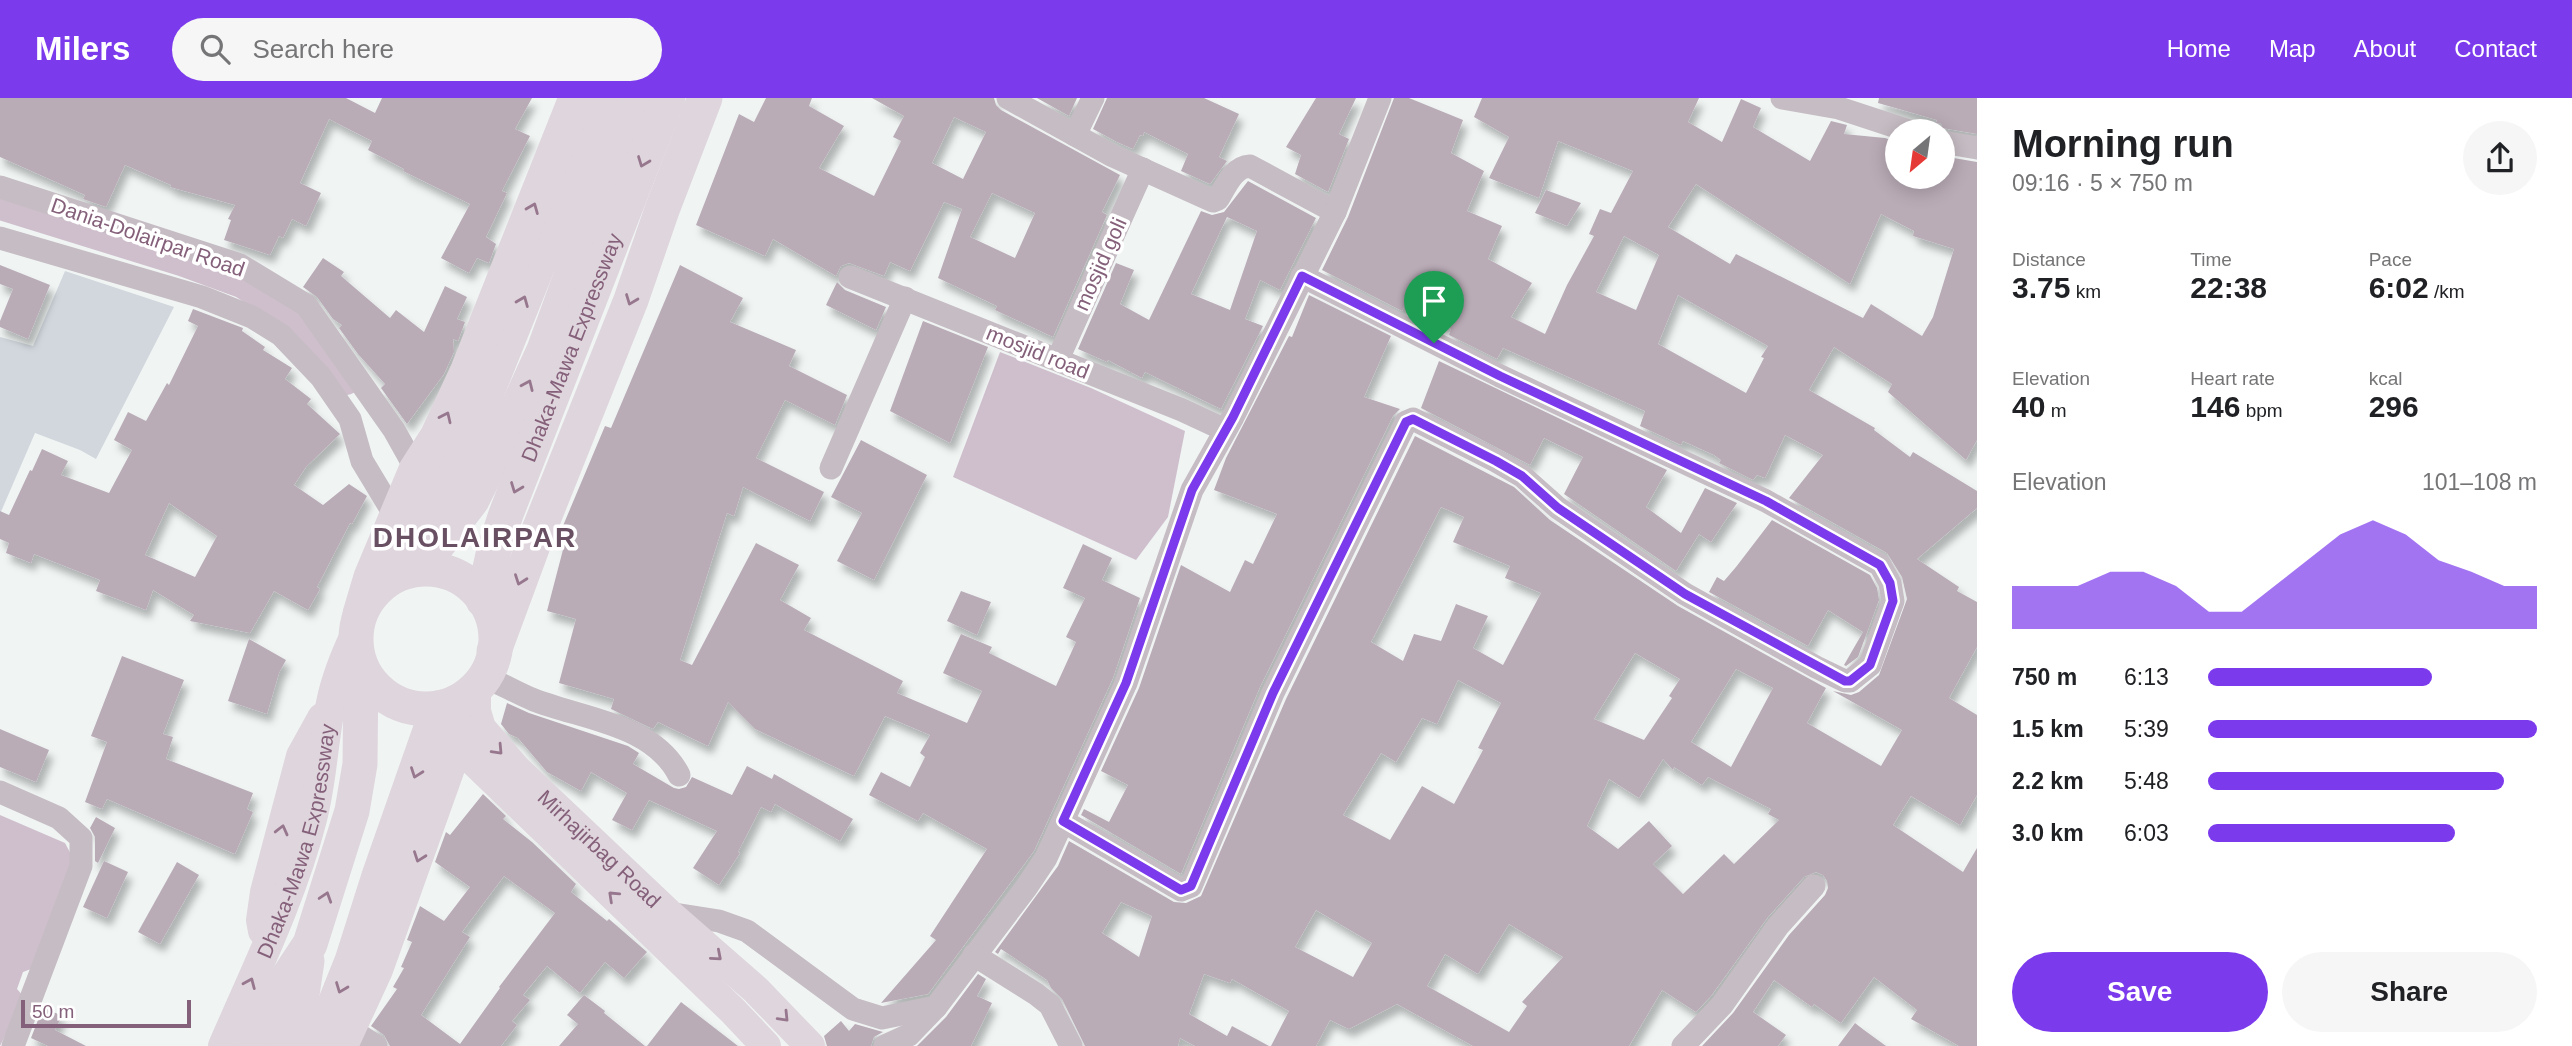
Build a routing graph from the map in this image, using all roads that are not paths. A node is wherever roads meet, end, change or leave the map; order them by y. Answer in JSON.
{"nodes":[{"id":1,"x":576,"y":98,"type":"edge"},
{"id":2,"x":605,"y":98,"type":"edge"},
{"id":3,"x":636,"y":98,"type":"edge"},
{"id":4,"x":668,"y":98,"type":"edge"},
{"id":5,"x":705,"y":98,"type":"edge"},
{"id":6,"x":727,"y":98,"type":"edge"},
{"id":7,"x":1008,"y":98,"type":"edge"},
{"id":8,"x":1093,"y":98,"type":"edge"},
{"id":9,"x":1380,"y":98,"type":"edge"},
{"id":10,"x":1782,"y":98,"type":"edge"},
{"id":11,"x":1885,"y":123,"type":"edge"},
{"id":12,"x":1075,"y":135,"type":"junction"},
{"id":13,"x":1955,"y":144,"type":"edge"},
{"id":14,"x":1977,"y":148,"type":"edge"},
{"id":15,"x":1143,"y":169,"type":"junction"},
{"id":16,"x":0,"y":187,"type":"edge"},
{"id":17,"x":1335,"y":212,"type":"junction"},
{"id":18,"x":0,"y":238,"type":"edge"},
{"id":19,"x":644,"y":264,"type":"junction"},
{"id":20,"x":1302,"y":276,"type":"junction"},
{"id":21,"x":850,"y":277,"type":"dead end"},
{"id":22,"x":905,"y":298,"type":"junction"},
{"id":23,"x":1058,"y":359,"type":"junction"},
{"id":24,"x":1225,"y":430,"type":"junction"},
{"id":25,"x":831,"y":468,"type":"dead end"},
{"id":26,"x":416,"y":470,"type":"junction"},
{"id":27,"x":433,"y":501,"type":"junction"},
{"id":28,"x":408,"y":542,"type":"junction"},
{"id":29,"x":483,"y":600,"type":"junction"},
{"id":30,"x":359,"y":638,"type":"junction"},
{"id":31,"x":485,"y":672,"type":"junction"},
{"id":32,"x":438,"y":708,"type":"junction"},
{"id":33,"x":459,"y":747,"type":"junction"},
{"id":34,"x":679,"y":775,"type":"dead end"},
{"id":35,"x":0,"y":792,"type":"edge"},
{"id":36,"x":1063,"y":821,"type":"junction"},
{"id":37,"x":1814,"y":886,"type":"dead end"},
{"id":38,"x":659,"y":923,"type":"junction"},
{"id":39,"x":310,"y":944,"type":"junction"},
{"id":40,"x":974,"y":955,"type":"junction"},
{"id":41,"x":936,"y":1007,"type":"junction"},
{"id":42,"x":347,"y":1038,"type":"edge"},
{"id":43,"x":13,"y":1046,"type":"edge"},
{"id":44,"x":223,"y":1046,"type":"edge"},
{"id":45,"x":255,"y":1046,"type":"edge"},
{"id":46,"x":289,"y":1046,"type":"edge"},
{"id":47,"x":318,"y":1046,"type":"edge"},
{"id":48,"x":376,"y":1046,"type":"edge"},
{"id":49,"x":766,"y":1046,"type":"edge"},
{"id":50,"x":810,"y":1046,"type":"edge"},
{"id":51,"x":886,"y":1046,"type":"edge"},
{"id":52,"x":1071,"y":1046,"type":"edge"},
{"id":53,"x":1683,"y":1046,"type":"edge"}],
"edges":[{"from":26,"to":1,"type":"highway","one_way":true},
{"from":27,"to":2,"type":"highway","one_way":true},
{"from":28,"to":3,"type":"highway","name":"Dhaka-Mawa Expressway","one_way":true},
{"from":4,"to":29,"type":"highway","name":"Dhaka-Mawa Expressway","one_way":true},
{"from":5,"to":19,"type":"highway"},
{"from":6,"to":19,"type":"highway"},
{"from":7,"to":12,"type":"street"},
{"from":8,"to":12,"type":"street"},
{"from":9,"to":17,"type":"street"},
{"from":10,"to":11,"type":"street"},
{"from":12,"to":15,"type":"street"},
{"from":13,"to":14,"type":"street"},
{"from":15,"to":17,"type":"street"},
{"from":15,"to":23,"type":"street","name":"mosjid goli"},
{"from":16,"to":26,"type":"street","name":"Dania-Dolairpar Road"},
{"from":17,"to":20,"type":"street"},
{"from":18,"to":28,"type":"street"},
{"from":19,"to":31,"type":"highway","one_way":true},
{"from":20,"to":24,"type":"street"},
{"from":20,"to":36,"type":"street"},
{"from":21,"to":22,"type":"street","name":"mosjid road"},
{"from":22,"to":23,"type":"street","name":"mosjid road"},
{"from":22,"to":25,"type":"street"},
{"from":23,"to":24,"type":"street","name":"mosjid road"},
{"from":24,"to":36,"type":"street"},
{"from":26,"to":27,"type":"street","name":"Dania-Dolairpar Road"},
{"from":26,"to":28,"type":"highway"},
{"from":27,"to":28,"type":"highway"},
{"from":28,"to":29,"type":"highway"},
{"from":28,"to":30,"type":"highway","name":"Dhaka-Mawa Expressway"},
{"from":28,"to":30,"type":"highway"},
{"from":29,"to":31,"type":"highway"},
{"from":30,"to":32,"type":"highway"},
{"from":39,"to":30,"type":"highway","one_way":true},
{"from":44,"to":30,"type":"main road","name":"Dhaka-Mawa Expressway","one_way":true},
{"from":31,"to":32,"type":"highway"},
{"from":31,"to":33,"type":"main road"},
{"from":31,"to":34,"type":"street"},
{"from":31,"to":38,"type":"main road","name":"Mirhajirbag Road","one_way":true},
{"from":32,"to":33,"type":"main road"},
{"from":32,"to":47,"type":"highway","one_way":true},
{"from":38,"to":33,"type":"main road","one_way":true},
{"from":33,"to":42,"type":"main road","one_way":true},
{"from":35,"to":43,"type":"street"},
{"from":36,"to":40,"type":"street"},
{"from":37,"to":53,"type":"street"},
{"from":38,"to":41,"type":"street"},
{"from":38,"to":49,"type":"main road"},
{"from":38,"to":50,"type":"main road","name":"Mirhajirbag Road","one_way":true},
{"from":39,"to":45,"type":"highway"},
{"from":39,"to":46,"type":"highway"},
{"from":40,"to":41,"type":"street"},
{"from":40,"to":52,"type":"street"},
{"from":41,"to":51,"type":"street"},
{"from":42,"to":48,"type":"street"}]}
